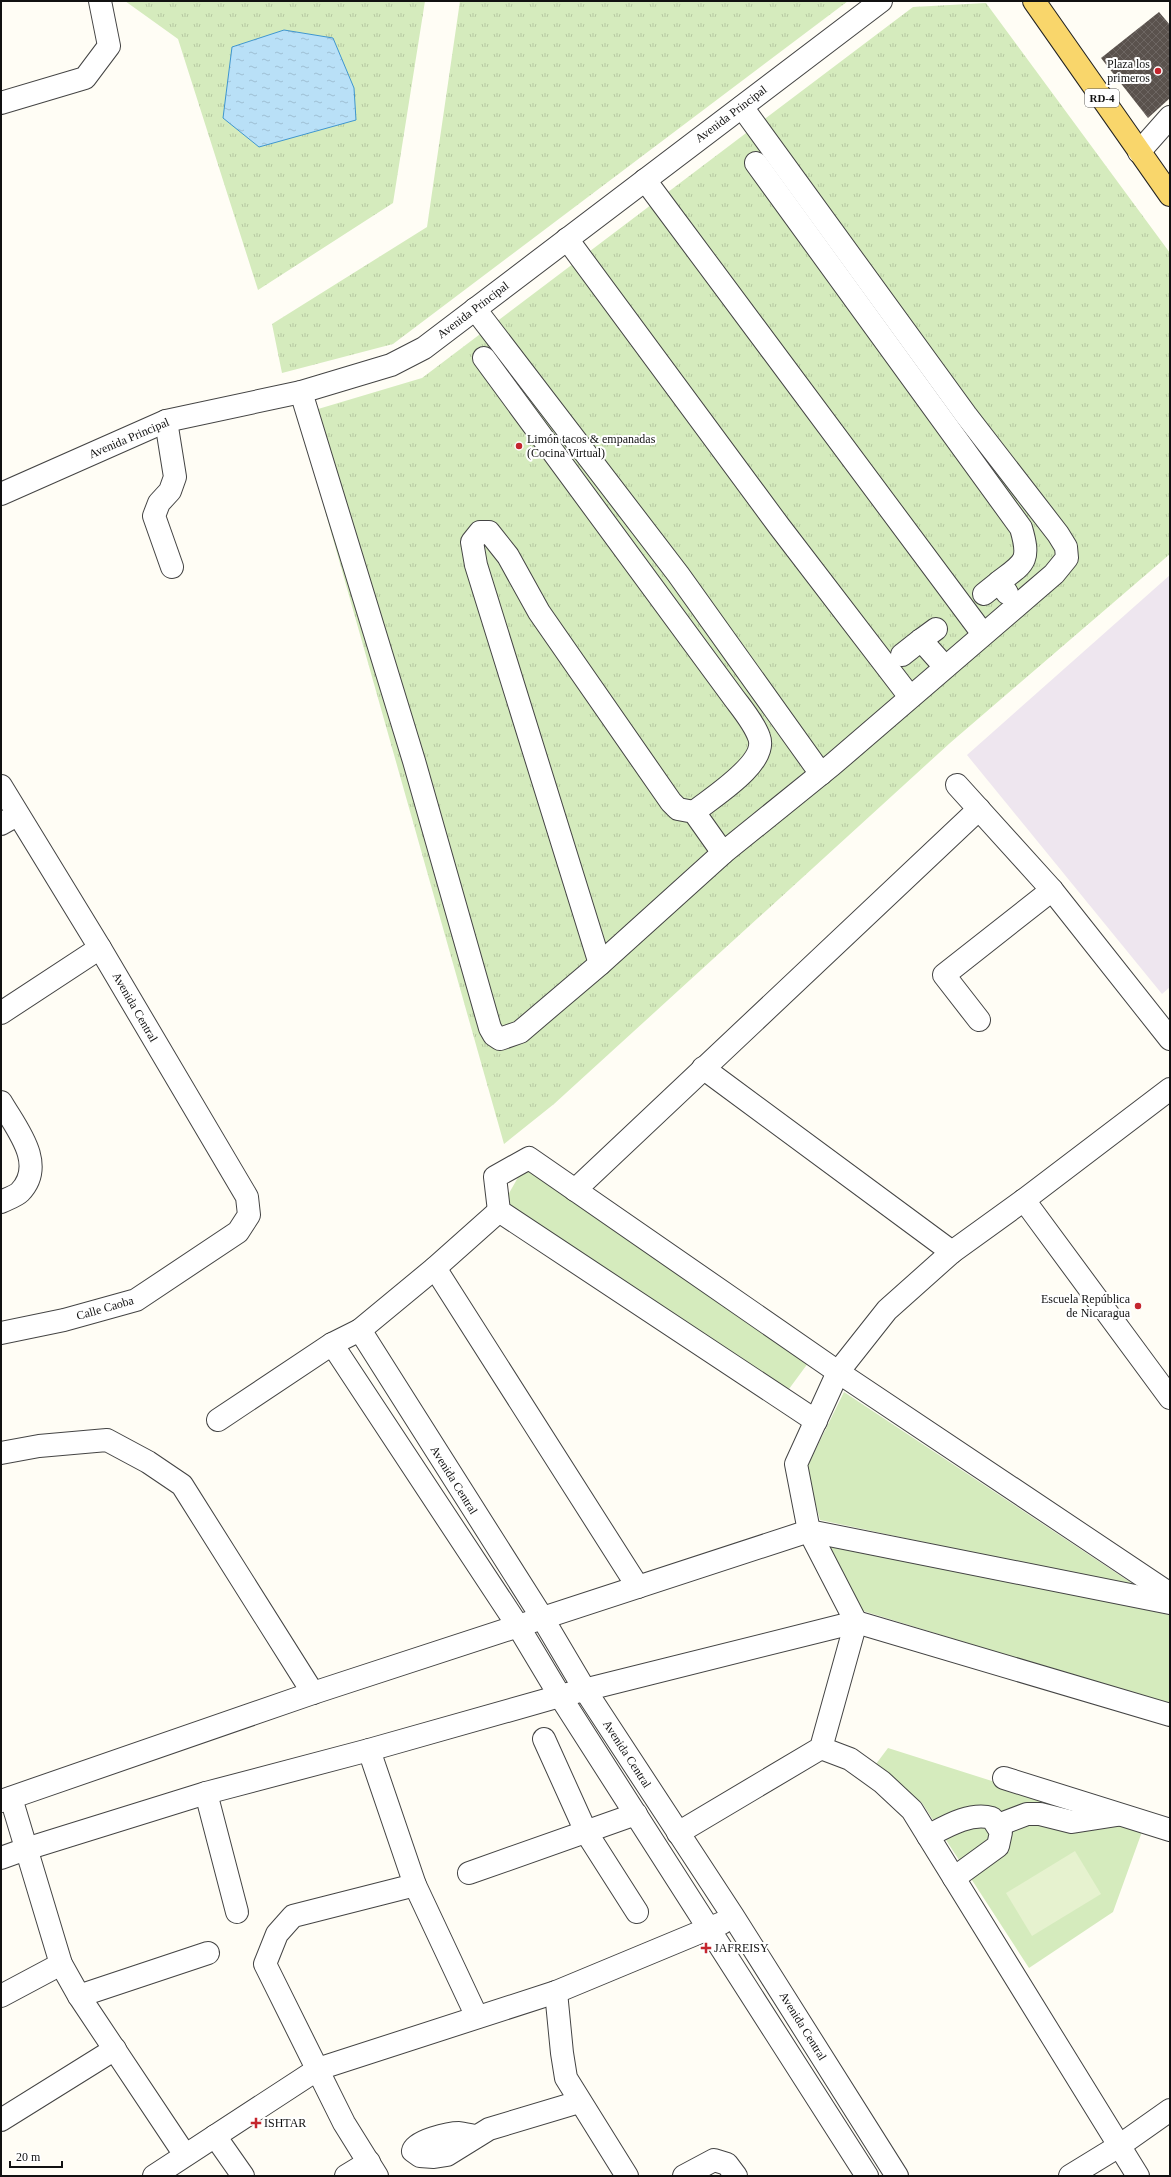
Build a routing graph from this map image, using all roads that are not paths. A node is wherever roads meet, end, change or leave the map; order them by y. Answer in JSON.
{"nodes":[{"id":1,"x":100,"y":1,"type":"edge"},
{"id":2,"x":881,"y":1,"type":"edge"},
{"id":3,"x":1034,"y":1,"type":"edge"},
{"id":4,"x":1,"y":103,"type":"edge"},
{"id":5,"x":742,"y":107,"type":"junction"},
{"id":6,"x":1170,"y":117,"type":"edge"},
{"id":7,"x":1139,"y":152,"type":"junction"},
{"id":8,"x":756,"y":163,"type":"dead end"},
{"id":9,"x":645,"y":180,"type":"junction"},
{"id":10,"x":1170,"y":195,"type":"edge"},
{"id":11,"x":567,"y":239,"type":"junction"},
{"id":12,"x":474,"y":309,"type":"junction"},
{"id":13,"x":484,"y":358,"type":"dead end"},
{"id":14,"x":301,"y":392,"type":"junction"},
{"id":15,"x":166,"y":421,"type":"junction"},
{"id":16,"x":1,"y":494,"type":"edge"},
{"id":17,"x":172,"y":567,"type":"dead end"},
{"id":18,"x":1017,"y":605,"type":"junction"},
{"id":19,"x":983,"y":634,"type":"junction"},
{"id":20,"x":902,"y":655,"type":"dead end"},
{"id":21,"x":945,"y":667,"type":"junction"},
{"id":22,"x":910,"y":696,"type":"junction"},
{"id":23,"x":821,"y":774,"type":"junction"},
{"id":24,"x":957,"y":785,"type":"dead end"},
{"id":25,"x":1,"y":786,"type":"edge"},
{"id":26,"x":979,"y":809,"type":"junction"},
{"id":27,"x":694,"y":812,"type":"junction"},
{"id":28,"x":9,"y":819,"type":"edge"},
{"id":29,"x":723,"y":853,"type":"junction"},
{"id":30,"x":1052,"y":890,"type":"junction"},
{"id":31,"x":100,"y":948,"type":"junction"},
{"id":32,"x":600,"y":964,"type":"junction"},
{"id":33,"x":1,"y":1013,"type":"edge"},
{"id":34,"x":979,"y":1020,"type":"dead end"},
{"id":35,"x":1170,"y":1039,"type":"edge"},
{"id":36,"x":703,"y":1068,"type":"junction"},
{"id":37,"x":1170,"y":1089,"type":"edge"},
{"id":38,"x":1,"y":1102,"type":"edge"},
{"id":39,"x":576,"y":1190,"type":"junction"},
{"id":40,"x":1024,"y":1200,"type":"junction"},
{"id":41,"x":1,"y":1202,"type":"edge"},
{"id":42,"x":499,"y":1211,"type":"junction"},
{"id":43,"x":238,"y":1232,"type":"joint"},
{"id":44,"x":952,"y":1252,"type":"junction"},
{"id":45,"x":435,"y":1268,"type":"junction"},
{"id":46,"x":360,"y":1330,"type":"junction"},
{"id":47,"x":1,"y":1333,"type":"edge"},
{"id":48,"x":332,"y":1344,"type":"junction"},
{"id":49,"x":838,"y":1372,"type":"junction"},
{"id":50,"x":1169,"y":1394,"type":"edge"},
{"id":51,"x":218,"y":1420,"type":"dead end"},
{"id":52,"x":816,"y":1421,"type":"junction"},
{"id":53,"x":1,"y":1453,"type":"edge"},
{"id":54,"x":809,"y":1531,"type":"junction"},
{"id":55,"x":638,"y":1587,"type":"junction"},
{"id":56,"x":1170,"y":1594,"type":"edge"},
{"id":57,"x":1170,"y":1603,"type":"edge"},
{"id":58,"x":543,"y":1619,"type":"junction"},
{"id":59,"x":856,"y":1622,"type":"junction"},
{"id":60,"x":518,"y":1626,"type":"junction"},
{"id":61,"x":585,"y":1690,"type":"junction"},
{"id":62,"x":313,"y":1693,"type":"junction"},
{"id":63,"x":560,"y":1696,"type":"junction"},
{"id":64,"x":1170,"y":1715,"type":"edge"},
{"id":65,"x":544,"y":1739,"type":"dead end"},
{"id":66,"x":821,"y":1748,"type":"junction"},
{"id":67,"x":369,"y":1750,"type":"junction"},
{"id":68,"x":1004,"y":1778,"type":"dead end"},
{"id":69,"x":206,"y":1793,"type":"junction"},
{"id":70,"x":6,"y":1800,"type":"edge"},
{"id":71,"x":636,"y":1814,"type":"junction"},
{"id":72,"x":1122,"y":1815,"type":"junction"},
{"id":73,"x":998,"y":1825,"type":"junction"},
{"id":74,"x":1170,"y":1830,"type":"edge"},
{"id":75,"x":586,"y":1832,"type":"junction"},
{"id":76,"x":678,"y":1833,"type":"junction"},
{"id":77,"x":928,"y":1836,"type":"junction"},
{"id":78,"x":26,"y":1849,"type":"junction"},
{"id":79,"x":1,"y":1858,"type":"edge"},
{"id":80,"x":469,"y":1873,"type":"dead end"},
{"id":81,"x":954,"y":1878,"type":"junction"},
{"id":82,"x":415,"y":1885,"type":"junction"},
{"id":83,"x":237,"y":1912,"type":"dead end"},
{"id":84,"x":637,"y":1912,"type":"dead end"},
{"id":85,"x":733,"y":1916,"type":"junction"},
{"id":86,"x":710,"y":1929,"type":"junction"},
{"id":87,"x":208,"y":1953,"type":"dead end"},
{"id":88,"x":61,"y":1964,"type":"junction"},
{"id":89,"x":556,"y":1992,"type":"junction"},
{"id":90,"x":1,"y":1996,"type":"edge"},
{"id":91,"x":80,"y":1996,"type":"junction"},
{"id":92,"x":477,"y":2017,"type":"junction"},
{"id":93,"x":115,"y":2050,"type":"junction"},
{"id":94,"x":318,"y":2069,"type":"junction"},
{"id":95,"x":579,"y":2102,"type":"junction"},
{"id":96,"x":1170,"y":2110,"type":"edge"},
{"id":97,"x":1,"y":2120,"type":"edge"},
{"id":98,"x":215,"y":2136,"type":"junction"},
{"id":99,"x":475,"y":2136,"type":"dead end"},
{"id":100,"x":1118,"y":2146,"type":"junction"},
{"id":101,"x":185,"y":2155,"type":"junction"},
{"id":102,"x":373,"y":2169,"type":"edge"},
{"id":103,"x":154,"y":2176,"type":"edge"},
{"id":104,"x":243,"y":2176,"type":"edge"},
{"id":105,"x":346,"y":2176,"type":"edge"},
{"id":106,"x":627,"y":2176,"type":"edge"},
{"id":107,"x":684,"y":2176,"type":"edge"},
{"id":108,"x":736,"y":2176,"type":"edge"},
{"id":109,"x":867,"y":2176,"type":"edge"},
{"id":110,"x":897,"y":2176,"type":"edge"},
{"id":111,"x":1070,"y":2176,"type":"edge"},
{"id":112,"x":1138,"y":2176,"type":"edge"}],
"edges":[{"from":1,"to":4,"type":"street"},
{"from":2,"to":5,"type":"street","name":"Avenida Principal"},
{"from":3,"to":7,"type":"main road","number":"RD-4"},
{"from":5,"to":9,"type":"street","name":"Avenida Principal"},
{"from":5,"to":18,"type":"street"},
{"from":6,"to":7,"type":"street"},
{"from":7,"to":10,"type":"main road","number":"RD-4"},
{"from":8,"to":18,"type":"street"},
{"from":9,"to":11,"type":"street","name":"Avenida Principal"},
{"from":9,"to":19,"type":"street"},
{"from":11,"to":12,"type":"street","name":"Avenida Principal"},
{"from":11,"to":22,"type":"street"},
{"from":12,"to":14,"type":"street","name":"Avenida Principal"},
{"from":12,"to":23,"type":"street"},
{"from":13,"to":27,"type":"street"},
{"from":14,"to":15,"type":"street","name":"Avenida Principal"},
{"from":14,"to":32,"type":"street"},
{"from":15,"to":16,"type":"street","name":"Avenida Principal"},
{"from":15,"to":17,"type":"street"},
{"from":18,"to":19,"type":"street"},
{"from":19,"to":21,"type":"street"},
{"from":20,"to":21,"type":"street"},
{"from":21,"to":22,"type":"street"},
{"from":22,"to":23,"type":"street"},
{"from":23,"to":29,"type":"street"},
{"from":24,"to":26,"type":"street"},
{"from":25,"to":28,"type":"street","name":"Avenida Central"},
{"from":26,"to":30,"type":"street"},
{"from":26,"to":36,"type":"street"},
{"from":27,"to":29,"type":"street"},
{"from":27,"to":32,"type":"street"},
{"from":28,"to":31,"type":"street","name":"Avenida Central"},
{"from":29,"to":32,"type":"street"},
{"from":30,"to":34,"type":"street"},
{"from":30,"to":35,"type":"street"},
{"from":31,"to":33,"type":"street"},
{"from":31,"to":43,"type":"street","name":"Avenida Central"},
{"from":36,"to":39,"type":"street"},
{"from":36,"to":44,"type":"street"},
{"from":37,"to":40,"type":"street"},
{"from":38,"to":41,"type":"street"},
{"from":39,"to":42,"type":"street"},
{"from":39,"to":49,"type":"street"},
{"from":40,"to":44,"type":"street"},
{"from":40,"to":50,"type":"street"},
{"from":42,"to":45,"type":"street"},
{"from":42,"to":52,"type":"street"},
{"from":43,"to":47,"type":"street","name":"Calle Caoba"},
{"from":44,"to":49,"type":"street"},
{"from":45,"to":46,"type":"street"},
{"from":45,"to":55,"type":"street"},
{"from":46,"to":48,"type":"street"},
{"from":46,"to":58,"type":"street","name":"Avenida Central"},
{"from":48,"to":51,"type":"street"},
{"from":48,"to":60,"type":"street"},
{"from":49,"to":52,"type":"street"},
{"from":49,"to":56,"type":"street"},
{"from":52,"to":54,"type":"street"},
{"from":53,"to":62,"type":"street"},
{"from":54,"to":55,"type":"street"},
{"from":54,"to":57,"type":"street"},
{"from":54,"to":59,"type":"street"},
{"from":55,"to":58,"type":"street"},
{"from":58,"to":60,"type":"street"},
{"from":58,"to":61,"type":"street","name":"Avenida Central"},
{"from":59,"to":61,"type":"street"},
{"from":59,"to":64,"type":"street"},
{"from":59,"to":66,"type":"street"},
{"from":60,"to":62,"type":"street"},
{"from":60,"to":63,"type":"street"},
{"from":61,"to":63,"type":"street"},
{"from":61,"to":76,"type":"street","name":"Avenida Central"},
{"from":62,"to":70,"type":"street"},
{"from":63,"to":67,"type":"street"},
{"from":63,"to":71,"type":"street"},
{"from":65,"to":75,"type":"street"},
{"from":66,"to":76,"type":"street"},
{"from":66,"to":77,"type":"street"},
{"from":67,"to":69,"type":"street"},
{"from":67,"to":82,"type":"street"},
{"from":68,"to":72,"type":"street"},
{"from":69,"to":78,"type":"street"},
{"from":69,"to":83,"type":"street"},
{"from":70,"to":78,"type":"street"},
{"from":71,"to":75,"type":"street"},
{"from":71,"to":86,"type":"street"},
{"from":72,"to":73,"type":"street"},
{"from":72,"to":74,"type":"street"},
{"from":73,"to":77,"type":"street"},
{"from":73,"to":81,"type":"street"},
{"from":75,"to":80,"type":"street"},
{"from":75,"to":84,"type":"street"},
{"from":76,"to":85,"type":"street","name":"Avenida Central"},
{"from":77,"to":81,"type":"street"},
{"from":78,"to":79,"type":"street"},
{"from":78,"to":88,"type":"street"},
{"from":81,"to":100,"type":"street"},
{"from":82,"to":92,"type":"street"},
{"from":82,"to":94,"type":"street"},
{"from":85,"to":86,"type":"street"},
{"from":85,"to":110,"type":"street","name":"Avenida Central"},
{"from":86,"to":89,"type":"street"},
{"from":86,"to":109,"type":"street"},
{"from":87,"to":91,"type":"street"},
{"from":88,"to":90,"type":"street"},
{"from":88,"to":91,"type":"street"},
{"from":89,"to":92,"type":"street"},
{"from":89,"to":95,"type":"street"},
{"from":91,"to":93,"type":"street"},
{"from":92,"to":94,"type":"street"},
{"from":93,"to":97,"type":"street"},
{"from":93,"to":101,"type":"street"},
{"from":94,"to":98,"type":"street"},
{"from":94,"to":102,"type":"street"},
{"from":95,"to":99,"type":"street"},
{"from":95,"to":106,"type":"street"},
{"from":96,"to":100,"type":"street"},
{"from":98,"to":101,"type":"street"},
{"from":98,"to":104,"type":"street"},
{"from":100,"to":111,"type":"street"},
{"from":100,"to":112,"type":"street"},
{"from":101,"to":103,"type":"street"},
{"from":102,"to":105,"type":"street"},
{"from":107,"to":108,"type":"street"}]}
